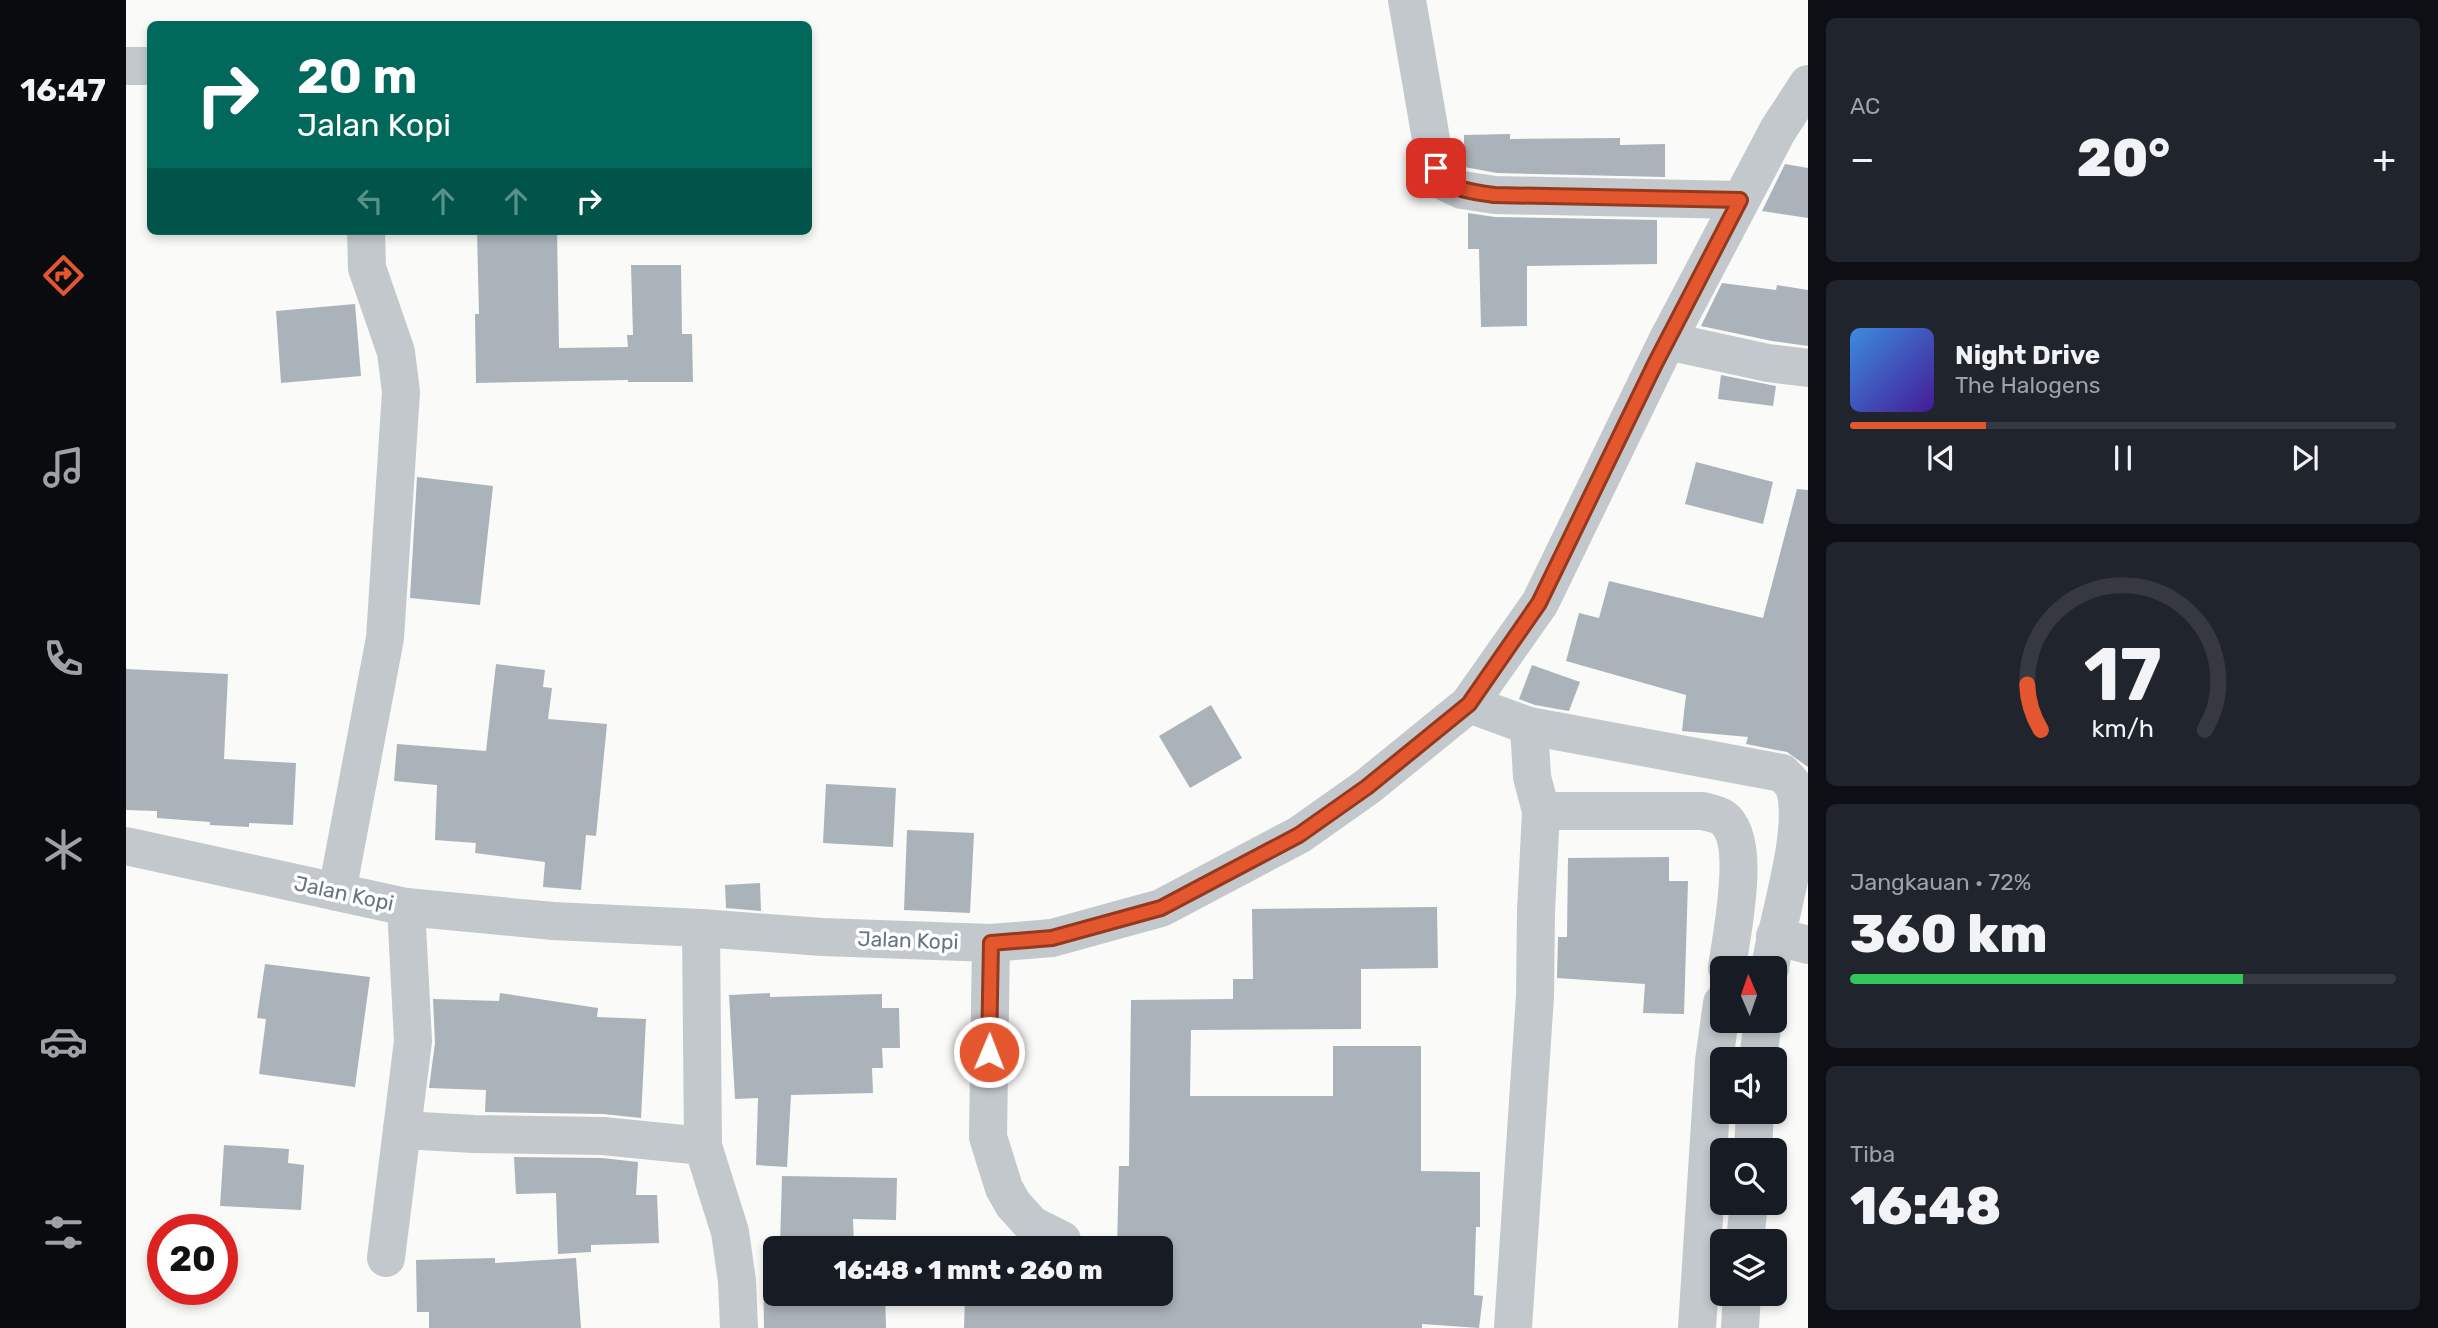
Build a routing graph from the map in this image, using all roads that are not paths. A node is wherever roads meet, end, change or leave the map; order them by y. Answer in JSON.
{"nodes":[{"id":1,"x":1407,"y":0,"type":"edge"},
{"id":2,"x":126,"y":66,"type":"edge"},
{"id":3,"x":147,"y":66,"type":"edge"},
{"id":4,"x":1808,"y":84,"type":"edge"},
{"id":5,"x":1740,"y":200,"type":"junction"},
{"id":6,"x":366,"y":235,"type":"edge"},
{"id":7,"x":1667,"y":341,"type":"junction"},
{"id":8,"x":1808,"y":368,"type":"edge"},
{"id":9,"x":1469,"y":704,"type":"junction"},
{"id":10,"x":1529,"y":726,"type":"junction"},
{"id":11,"x":1541,"y":811,"type":"junction"},
{"id":12,"x":126,"y":846,"type":"edge"},
{"id":13,"x":337,"y":891,"type":"junction"},
{"id":14,"x":406,"y":906,"type":"junction"},
{"id":15,"x":702,"y":928,"type":"junction"},
{"id":16,"x":991,"y":943,"type":"junction"},
{"id":17,"x":1784,"y":950,"type":"edge"},
{"id":18,"x":1729,"y":956,"type":"edge"},
{"id":19,"x":1718,"y":1033,"type":"edge"},
{"id":20,"x":402,"y":1130,"type":"junction"},
{"id":21,"x":703,"y":1146,"type":"junction"},
{"id":22,"x":1054,"y":1236,"type":"edge"},
{"id":23,"x":386,"y":1258,"type":"dead end"},
{"id":24,"x":1741,"y":1306,"type":"edge"},
{"id":25,"x":739,"y":1328,"type":"edge"},
{"id":26,"x":1513,"y":1328,"type":"edge"},
{"id":27,"x":1697,"y":1328,"type":"edge"},
{"id":28,"x":1740,"y":1328,"type":"edge"}],
"edges":[{"from":1,"to":5,"type":"street"},
{"from":2,"to":3,"type":"street"},
{"from":4,"to":5,"type":"street","name":"Jalan Kopi"},
{"from":5,"to":7,"type":"street","name":"Jalan Kopi"},
{"from":6,"to":13,"type":"street"},
{"from":7,"to":8,"type":"street"},
{"from":7,"to":9,"type":"street","name":"Jalan Kopi"},
{"from":9,"to":10,"type":"street"},
{"from":9,"to":16,"type":"street","name":"Jalan Kopi"},
{"from":10,"to":11,"type":"street"},
{"from":10,"to":17,"type":"street"},
{"from":11,"to":18,"type":"street"},
{"from":11,"to":26,"type":"street"},
{"from":12,"to":13,"type":"street","name":"Jalan Kopi"},
{"from":13,"to":14,"type":"street","name":"Jalan Kopi"},
{"from":14,"to":15,"type":"street","name":"Jalan Kopi"},
{"from":14,"to":20,"type":"street"},
{"from":15,"to":16,"type":"street","name":"Jalan Kopi"},
{"from":15,"to":21,"type":"street"},
{"from":16,"to":22,"type":"street"},
{"from":19,"to":27,"type":"street"},
{"from":20,"to":21,"type":"street"},
{"from":20,"to":23,"type":"street"},
{"from":21,"to":25,"type":"street"},
{"from":24,"to":28,"type":"street"}]}
